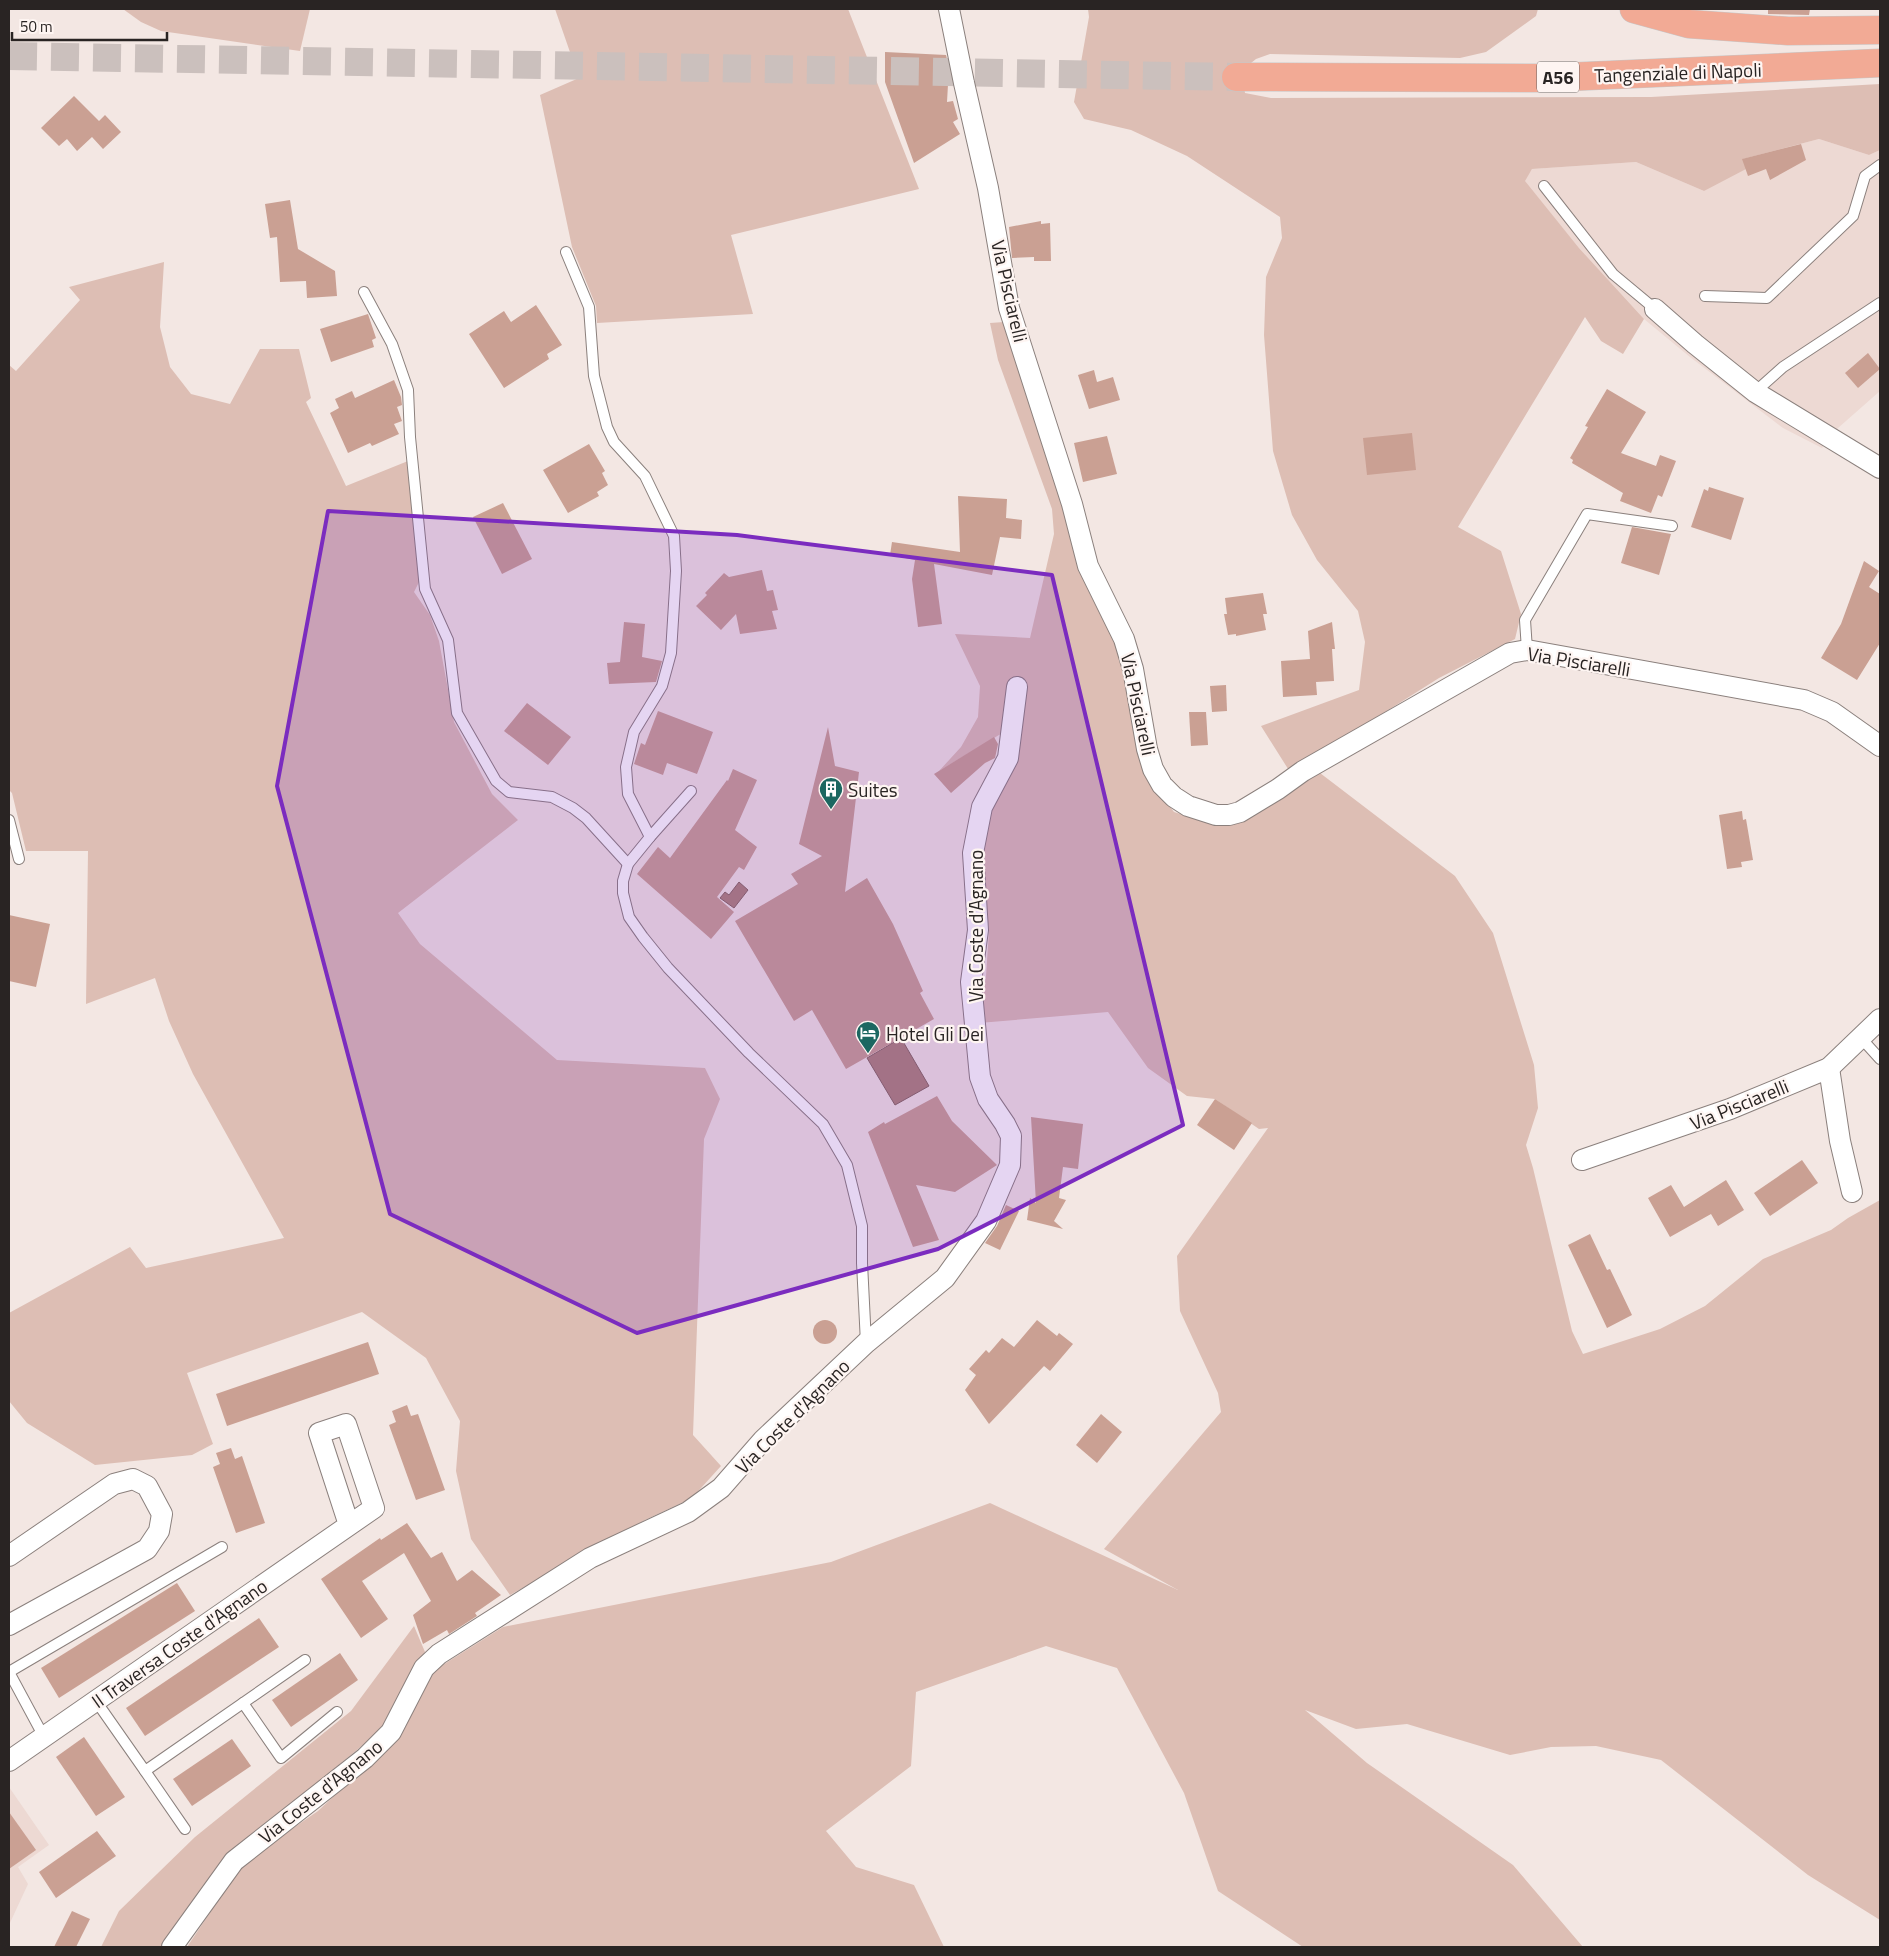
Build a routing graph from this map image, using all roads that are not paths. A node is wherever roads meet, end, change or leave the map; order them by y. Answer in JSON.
{"nodes":[{"id":1,"x":949,"y":9,"type":"edge"},
{"id":2,"x":1634,"y":9,"type":"edge"},
{"id":3,"x":1653,"y":9,"type":"edge"},
{"id":4,"x":1880,"y":14,"type":"edge"},
{"id":5,"x":1880,"y":30,"type":"edge"},
{"id":6,"x":1880,"y":63,"type":"edge"},
{"id":7,"x":1236,"y":77,"type":"tunnel mouth"},
{"id":8,"x":1880,"y":165,"type":"edge"},
{"id":9,"x":1544,"y":186,"type":"dead end"},
{"id":10,"x":566,"y":252,"type":"dead end"},
{"id":11,"x":364,"y":292,"type":"dead end"},
{"id":12,"x":1705,"y":296,"type":"dead end"},
{"id":13,"x":1880,"y":302,"type":"edge"},
{"id":14,"x":1656,"y":309,"type":"joint"},
{"id":15,"x":1755,"y":392,"type":"junction"},
{"id":16,"x":1880,"y":468,"type":"edge"},
{"id":17,"x":1672,"y":526,"type":"dead end"},
{"id":18,"x":1527,"y":650,"type":"junction"},
{"id":19,"x":1017,"y":687,"type":"dead end"},
{"id":20,"x":1880,"y":746,"type":"edge"},
{"id":21,"x":691,"y":791,"type":"dead end"},
{"id":22,"x":9,"y":820,"type":"edge"},
{"id":23,"x":650,"y":837,"type":"junction"},
{"id":24,"x":19,"y":858,"type":"dead end"},
{"id":25,"x":628,"y":864,"type":"junction"},
{"id":26,"x":1880,"y":1019,"type":"edge"},
{"id":27,"x":1861,"y":1038,"type":"junction"},
{"id":28,"x":1880,"y":1059,"type":"edge"},
{"id":29,"x":1829,"y":1068,"type":"junction"},
{"id":30,"x":1582,"y":1160,"type":"dead end"},
{"id":31,"x":1852,"y":1192,"type":"dead end"},
{"id":32,"x":866,"y":1343,"type":"junction"},
{"id":33,"x":349,"y":1525,"type":"dead end"},
{"id":34,"x":222,"y":1547,"type":"dead end"},
{"id":35,"x":9,"y":1556,"type":"edge"},
{"id":36,"x":9,"y":1625,"type":"edge"},
{"id":37,"x":305,"y":1660,"type":"dead end"},
{"id":38,"x":9,"y":1672,"type":"edge"},
{"id":39,"x":96,"y":1701,"type":"junction"},
{"id":40,"x":243,"y":1703,"type":"junction"},
{"id":41,"x":337,"y":1712,"type":"dead end"},
{"id":42,"x":44,"y":1737,"type":"junction"},
{"id":43,"x":9,"y":1760,"type":"edge"},
{"id":44,"x":145,"y":1771,"type":"junction"},
{"id":45,"x":185,"y":1829,"type":"dead end"},
{"id":46,"x":172,"y":1947,"type":"edge"}],
"edges":[{"from":1,"to":18,"type":"street","name":"Via Pisciarelli"},
{"from":2,"to":5,"type":"highway"},
{"from":3,"to":4,"type":"highway"},
{"from":6,"to":7,"type":"highway","name":"Tangenziale di Napoli","number":"A56"},
{"from":8,"to":12,"type":"lane"},
{"from":9,"to":14,"type":"lane"},
{"from":10,"to":23,"type":"lane"},
{"from":11,"to":25,"type":"lane"},
{"from":13,"to":15,"type":"lane"},
{"from":14,"to":15,"type":"street"},
{"from":15,"to":16,"type":"street"},
{"from":17,"to":18,"type":"lane"},
{"from":18,"to":20,"type":"street","name":"Via Pisciarelli"},
{"from":19,"to":32,"type":"street","name":"Via Coste d'Agnano"},
{"from":21,"to":23,"type":"lane"},
{"from":22,"to":24,"type":"lane"},
{"from":23,"to":25,"type":"lane"},
{"from":25,"to":32,"type":"lane"},
{"from":26,"to":27,"type":"street","name":"Via Pisciarelli"},
{"from":27,"to":28,"type":"lane"},
{"from":27,"to":29,"type":"street","name":"Via Pisciarelli"},
{"from":29,"to":30,"type":"street","name":"Via Pisciarelli"},
{"from":29,"to":31,"type":"street"},
{"from":32,"to":46,"type":"street","name":"Via Coste d'Agnano"},
{"from":33,"to":39,"type":"street","name":"II Traversa Coste d'Agnano"},
{"from":34,"to":38,"type":"lane"},
{"from":35,"to":36,"type":"street"},
{"from":37,"to":40,"type":"lane"},
{"from":38,"to":42,"type":"lane"},
{"from":39,"to":42,"type":"street","name":"II Traversa Coste d'Agnano"},
{"from":39,"to":44,"type":"lane"},
{"from":40,"to":41,"type":"lane"},
{"from":40,"to":44,"type":"lane"},
{"from":42,"to":43,"type":"street","name":"II Traversa Coste d'Agnano"},
{"from":44,"to":45,"type":"lane"}]}
